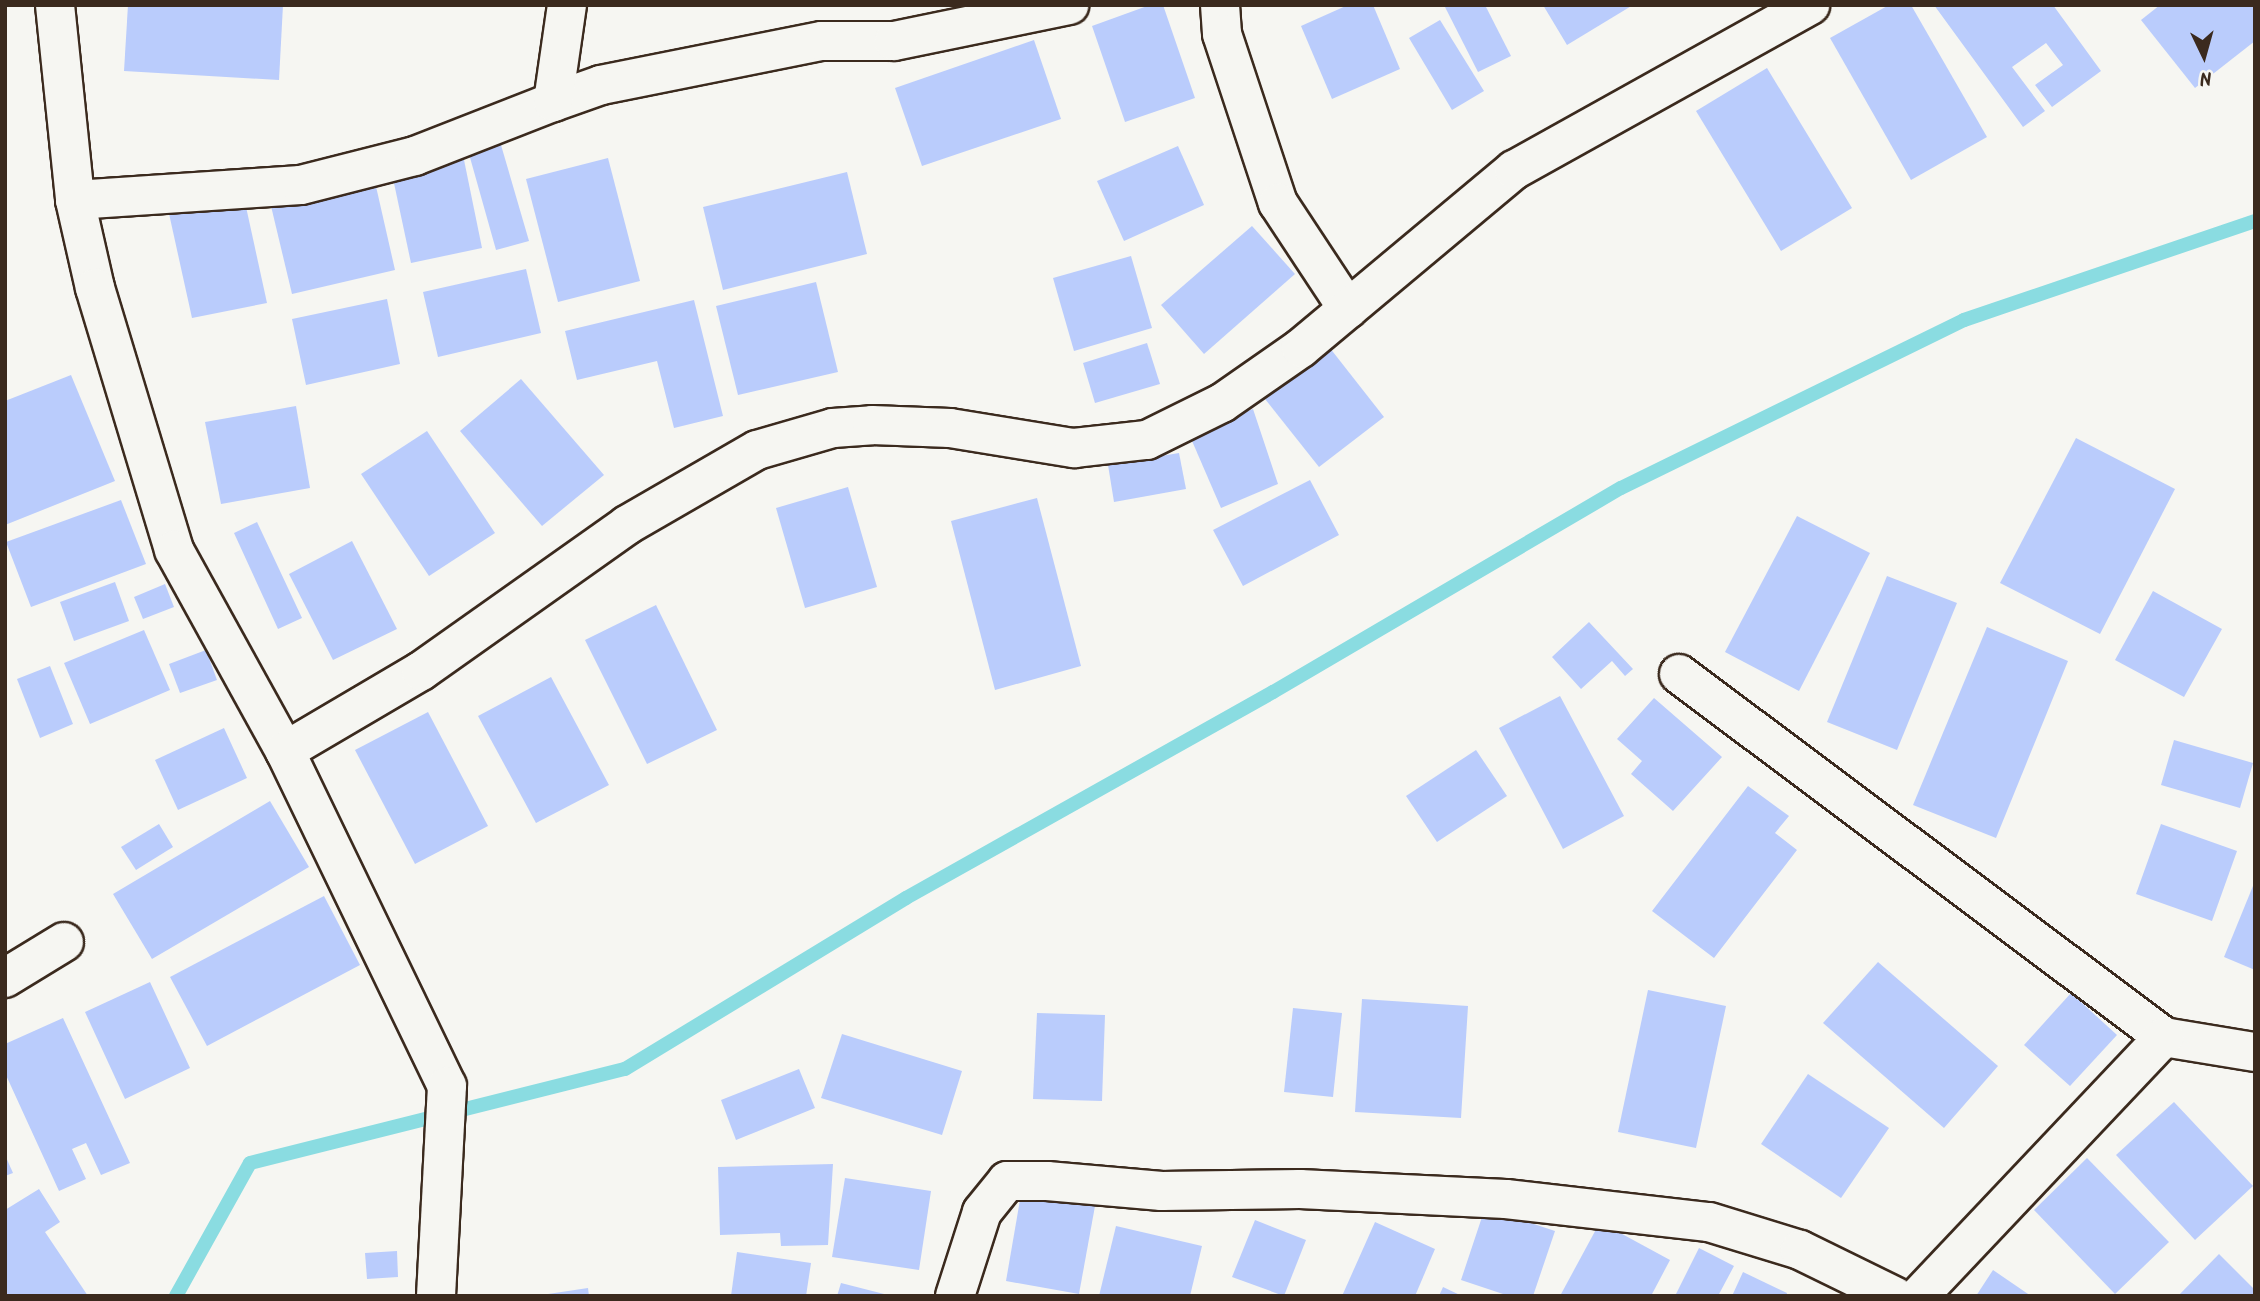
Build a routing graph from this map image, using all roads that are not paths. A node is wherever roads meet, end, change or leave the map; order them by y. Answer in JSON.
{"nodes":[{"id":1,"x":55,"y":5,"type":"edge"},
{"id":2,"x":567,"y":5,"type":"edge"},
{"id":3,"x":1069,"y":5,"type":"edge"},
{"id":4,"x":1220,"y":5,"type":"edge"},
{"id":5,"x":1810,"y":5,"type":"edge"},
{"id":6,"x":553,"y":102,"type":"junction"},
{"id":7,"x":75,"y":200,"type":"junction"},
{"id":8,"x":1348,"y":309,"type":"junction"},
{"id":9,"x":1679,"y":674,"type":"dead end"},
{"id":10,"x":285,"y":751,"type":"junction"},
{"id":11,"x":64,"y":942,"type":"dead end"},
{"id":12,"x":5,"y":978,"type":"edge"},
{"id":13,"x":2164,"y":1037,"type":"junction"},
{"id":14,"x":2255,"y":1052,"type":"edge"},
{"id":15,"x":436,"y":1296,"type":"edge"},
{"id":16,"x":955,"y":1296,"type":"edge"},
{"id":17,"x":1894,"y":1296,"type":"edge"},
{"id":18,"x":1919,"y":1296,"type":"edge"}],
"edges":[{"from":1,"to":7,"type":"street"},
{"from":2,"to":6,"type":"street"},
{"from":3,"to":6,"type":"street"},
{"from":4,"to":8,"type":"street"},
{"from":5,"to":8,"type":"street"},
{"from":6,"to":7,"type":"street"},
{"from":7,"to":10,"type":"street"},
{"from":8,"to":10,"type":"street"},
{"from":9,"to":13,"type":"street"},
{"from":10,"to":15,"type":"street"},
{"from":11,"to":12,"type":"street"},
{"from":13,"to":14,"type":"street"},
{"from":13,"to":18,"type":"street"},
{"from":16,"to":17,"type":"street"}]}
